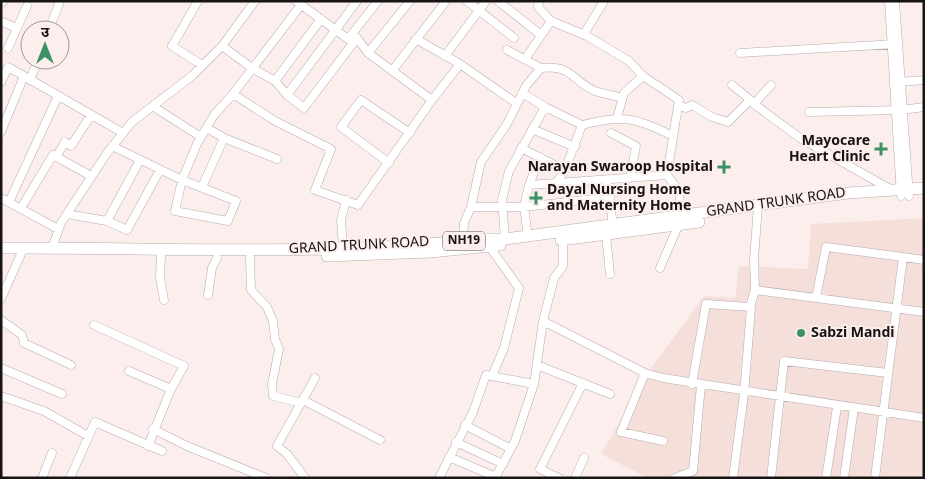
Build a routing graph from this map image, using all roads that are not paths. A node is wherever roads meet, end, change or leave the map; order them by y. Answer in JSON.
{"nodes":[{"id":1,"x":60,"y":1,"type":"edge"},
{"id":2,"x":198,"y":1,"type":"edge"},
{"id":3,"x":255,"y":1,"type":"edge"},
{"id":4,"x":357,"y":1,"type":"edge"},
{"id":5,"x":378,"y":1,"type":"edge"},
{"id":6,"x":446,"y":1,"type":"edge"},
{"id":7,"x":467,"y":1,"type":"edge"},
{"id":8,"x":486,"y":1,"type":"edge"},
{"id":9,"x":498,"y":1,"type":"edge"},
{"id":10,"x":539,"y":1,"type":"edge"},
{"id":11,"x":604,"y":1,"type":"edge"},
{"id":12,"x":889,"y":1,"type":"edge"},
{"id":13,"x":895,"y":1,"type":"edge"},
{"id":14,"x":299,"y":3,"type":"edge"},
{"id":15,"x":406,"y":3,"type":"edge"},
{"id":16,"x":27,"y":6,"type":"dead end"},
{"id":17,"x":480,"y":11,"type":"junction"},
{"id":18,"x":321,"y":19,"type":"junction"},
{"id":19,"x":53,"y":20,"type":"edge"},
{"id":20,"x":552,"y":21,"type":"junction"},
{"id":21,"x":1,"y":22,"type":"edge"},
{"id":22,"x":16,"y":28,"type":"junction"},
{"id":23,"x":336,"y":29,"type":"junction"},
{"id":24,"x":584,"y":34,"type":"junction"},
{"id":25,"x":541,"y":35,"type":"junction"},
{"id":26,"x":357,"y":38,"type":"junction"},
{"id":27,"x":514,"y":38,"type":"dead end"},
{"id":28,"x":348,"y":39,"type":"junction"},
{"id":29,"x":416,"y":39,"type":"junction"},
{"id":30,"x":895,"y":44,"type":"junction"},
{"id":31,"x":222,"y":46,"type":"junction"},
{"id":32,"x":8,"y":48,"type":"dead end"},
{"id":33,"x":507,"y":50,"type":"dead end"},
{"id":34,"x":740,"y":53,"type":"dead end"},
{"id":35,"x":368,"y":54,"type":"junction"},
{"id":36,"x":445,"y":56,"type":"junction"},
{"id":37,"x":525,"y":58,"type":"junction"},
{"id":38,"x":460,"y":64,"type":"junction"},
{"id":39,"x":202,"y":65,"type":"junction"},
{"id":40,"x":252,"y":68,"type":"junction"},
{"id":41,"x":541,"y":68,"type":"junction"},
{"id":42,"x":32,"y":70,"type":"edge"},
{"id":43,"x":392,"y":71,"type":"junction"},
{"id":44,"x":643,"y":76,"type":"junction"},
{"id":45,"x":27,"y":78,"type":"junction"},
{"id":46,"x":924,"y":80,"type":"edge"},
{"id":47,"x":275,"y":81,"type":"junction"},
{"id":48,"x":1,"y":82,"type":"edge"},
{"id":49,"x":900,"y":82,"type":"junction"},
{"id":50,"x":732,"y":85,"type":"dead end"},
{"id":51,"x":771,"y":85,"type":"dead end"},
{"id":52,"x":522,"y":93,"type":"junction"},
{"id":53,"x":233,"y":94,"type":"junction"},
{"id":54,"x":287,"y":95,"type":"junction"},
{"id":55,"x":58,"y":96,"type":"junction"},
{"id":56,"x":622,"y":98,"type":"junction"},
{"id":57,"x":432,"y":100,"type":"junction"},
{"id":58,"x":516,"y":102,"type":"junction"},
{"id":59,"x":752,"y":102,"type":"junction"},
{"id":60,"x":678,"y":105,"type":"junction"},
{"id":61,"x":154,"y":107,"type":"junction"},
{"id":62,"x":545,"y":107,"type":"junction"},
{"id":63,"x":924,"y":107,"type":"edge"},
{"id":64,"x":898,"y":110,"type":"junction"},
{"id":65,"x":809,"y":112,"type":"dead end"},
{"id":66,"x":91,"y":115,"type":"junction"},
{"id":67,"x":617,"y":118,"type":"junction"},
{"id":68,"x":582,"y":125,"type":"junction"},
{"id":69,"x":207,"y":128,"type":"junction"},
{"id":70,"x":532,"y":129,"type":"junction"},
{"id":71,"x":1,"y":132,"type":"edge"},
{"id":72,"x":123,"y":133,"type":"junction"},
{"id":73,"x":410,"y":133,"type":"junction"},
{"id":74,"x":611,"y":133,"type":"dead end"},
{"id":75,"x":673,"y":136,"type":"junction"},
{"id":76,"x":201,"y":138,"type":"junction"},
{"id":77,"x":224,"y":138,"type":"junction"},
{"id":78,"x":112,"y":146,"type":"junction"},
{"id":79,"x":575,"y":147,"type":"junction"},
{"id":80,"x":522,"y":148,"type":"junction"},
{"id":81,"x":56,"y":157,"type":"junction"},
{"id":82,"x":540,"y":157,"type":"junction"},
{"id":83,"x":277,"y":158,"type":"dead end"},
{"id":84,"x":140,"y":160,"type":"junction"},
{"id":85,"x":389,"y":162,"type":"junction"},
{"id":86,"x":160,"y":170,"type":"junction"},
{"id":87,"x":565,"y":170,"type":"junction"},
{"id":88,"x":667,"y":175,"type":"junction"},
{"id":89,"x":91,"y":176,"type":"junction"},
{"id":90,"x":630,"y":178,"type":"junction"},
{"id":91,"x":182,"y":180,"type":"junction"},
{"id":92,"x":607,"y":180,"type":"junction"},
{"id":93,"x":556,"y":183,"type":"junction"},
{"id":94,"x":529,"y":185,"type":"junction"},
{"id":95,"x":202,"y":187,"type":"junction"},
{"id":96,"x":924,"y":188,"type":"edge"},
{"id":97,"x":902,"y":192,"type":"junction"},
{"id":98,"x":924,"y":196,"type":"edge"},
{"id":99,"x":610,"y":197,"type":"junction"},
{"id":100,"x":5,"y":200,"type":"edge"},
{"id":101,"x":346,"y":200,"type":"junction"},
{"id":102,"x":503,"y":205,"type":"junction"},
{"id":103,"x":471,"y":207,"type":"junction"},
{"id":104,"x":524,"y":207,"type":"junction"},
{"id":105,"x":21,"y":208,"type":"junction"},
{"id":106,"x":757,"y":210,"type":"junction"},
{"id":107,"x":67,"y":214,"type":"junction"},
{"id":108,"x":680,"y":220,"type":"junction"},
{"id":109,"x":107,"y":221,"type":"junction"},
{"id":110,"x":58,"y":229,"type":"junction"},
{"id":111,"x":609,"y":230,"type":"junction"},
{"id":112,"x":528,"y":237,"type":"junction"},
{"id":113,"x":505,"y":239,"type":"junction"},
{"id":114,"x":563,"y":240,"type":"junction"},
{"id":115,"x":463,"y":241,"type":"junction"},
{"id":116,"x":489,"y":246,"type":"junction"},
{"id":117,"x":1,"y":248,"type":"edge"},
{"id":118,"x":52,"y":248,"type":"junction"},
{"id":119,"x":343,"y":248,"type":"junction"},
{"id":120,"x":21,"y":251,"type":"junction"},
{"id":121,"x":1,"y":254,"type":"edge"},
{"id":122,"x":161,"y":256,"type":"junction"},
{"id":123,"x":903,"y":257,"type":"junction"},
{"id":124,"x":217,"y":258,"type":"junction"},
{"id":125,"x":250,"y":258,"type":"junction"},
{"id":126,"x":924,"y":260,"type":"edge"},
{"id":127,"x":660,"y":268,"type":"dead end"},
{"id":128,"x":610,"y":274,"type":"dead end"},
{"id":129,"x":755,"y":290,"type":"junction"},
{"id":130,"x":208,"y":295,"type":"dead end"},
{"id":131,"x":816,"y":298,"type":"junction"},
{"id":132,"x":1,"y":299,"type":"edge"},
{"id":133,"x":164,"y":300,"type":"dead end"},
{"id":134,"x":751,"y":308,"type":"dead end"},
{"id":135,"x":895,"y":308,"type":"junction"},
{"id":136,"x":924,"y":312,"type":"edge"},
{"id":137,"x":1,"y":320,"type":"edge"},
{"id":138,"x":543,"y":321,"type":"junction"},
{"id":139,"x":94,"y":325,"type":"dead end"},
{"id":140,"x":71,"y":365,"type":"dead end"},
{"id":141,"x":537,"y":365,"type":"junction"},
{"id":142,"x":1,"y":368,"type":"edge"},
{"id":143,"x":129,"y":371,"type":"dead end"},
{"id":144,"x":888,"y":372,"type":"junction"},
{"id":145,"x":646,"y":373,"type":"junction"},
{"id":146,"x":492,"y":376,"type":"junction"},
{"id":147,"x":315,"y":378,"type":"dead end"},
{"id":148,"x":583,"y":383,"type":"junction"},
{"id":149,"x":534,"y":384,"type":"junction"},
{"id":150,"x":692,"y":384,"type":"junction"},
{"id":151,"x":701,"y":385,"type":"junction"},
{"id":152,"x":171,"y":389,"type":"junction"},
{"id":153,"x":744,"y":392,"type":"junction"},
{"id":154,"x":62,"y":394,"type":"dead end"},
{"id":155,"x":610,"y":394,"type":"dead end"},
{"id":156,"x":1,"y":396,"type":"edge"},
{"id":157,"x":779,"y":397,"type":"junction"},
{"id":158,"x":302,"y":401,"type":"junction"},
{"id":159,"x":837,"y":406,"type":"junction"},
{"id":160,"x":854,"y":408,"type":"junction"},
{"id":161,"x":883,"y":412,"type":"junction"},
{"id":162,"x":924,"y":418,"type":"edge"},
{"id":163,"x":465,"y":425,"type":"junction"},
{"id":164,"x":153,"y":429,"type":"junction"},
{"id":165,"x":88,"y":436,"type":"junction"},
{"id":166,"x":380,"y":440,"type":"dead end"},
{"id":167,"x":663,"y":441,"type":"dead end"},
{"id":168,"x":456,"y":442,"type":"junction"},
{"id":169,"x":148,"y":446,"type":"junction"},
{"id":170,"x":511,"y":448,"type":"junction"},
{"id":171,"x":162,"y":452,"type":"dead end"},
{"id":172,"x":52,"y":453,"type":"dead end"},
{"id":173,"x":449,"y":456,"type":"junction"},
{"id":174,"x":584,"y":458,"type":"dead end"},
{"id":175,"x":503,"y":464,"type":"junction"},
{"id":176,"x":540,"y":470,"type":"junction"},
{"id":177,"x":496,"y":477,"type":"edge"},
{"id":178,"x":42,"y":478,"type":"edge"},
{"id":179,"x":70,"y":478,"type":"edge"},
{"id":180,"x":266,"y":478,"type":"edge"},
{"id":181,"x":305,"y":478,"type":"edge"},
{"id":182,"x":439,"y":478,"type":"edge"},
{"id":183,"x":537,"y":478,"type":"edge"},
{"id":184,"x":559,"y":478,"type":"edge"},
{"id":185,"x":575,"y":478,"type":"edge"},
{"id":186,"x":675,"y":478,"type":"edge"},
{"id":187,"x":733,"y":478,"type":"edge"},
{"id":188,"x":770,"y":478,"type":"edge"},
{"id":189,"x":826,"y":478,"type":"edge"},
{"id":190,"x":844,"y":478,"type":"edge"},
{"id":191,"x":874,"y":478,"type":"edge"}],
"edges":[{"from":1,"to":19,"type":"street"},
{"from":2,"to":39,"type":"street"},
{"from":3,"to":31,"type":"street"},
{"from":4,"to":23,"type":"street"},
{"from":5,"to":28,"type":"street"},
{"from":6,"to":29,"type":"street"},
{"from":7,"to":17,"type":"street"},
{"from":8,"to":17,"type":"street"},
{"from":9,"to":25,"type":"street"},
{"from":10,"to":20,"type":"street"},
{"from":11,"to":24,"type":"street"},
{"from":12,"to":30,"type":"street"},
{"from":13,"to":30,"type":"street"},
{"from":14,"to":18,"type":"street"},
{"from":14,"to":40,"type":"street"},
{"from":15,"to":35,"type":"street"},
{"from":16,"to":22,"type":"street"},
{"from":17,"to":27,"type":"street"},
{"from":17,"to":36,"type":"street"},
{"from":18,"to":23,"type":"street"},
{"from":18,"to":47,"type":"street"},
{"from":20,"to":24,"type":"street"},
{"from":20,"to":25,"type":"street"},
{"from":21,"to":22,"type":"street"},
{"from":22,"to":32,"type":"street"},
{"from":23,"to":28,"type":"street"},
{"from":23,"to":54,"type":"street"},
{"from":24,"to":44,"type":"street"},
{"from":25,"to":37,"type":"street"},
{"from":26,"to":28,"type":"street"},
{"from":26,"to":35,"type":"street"},
{"from":26,"to":54,"type":"street"},
{"from":29,"to":36,"type":"street"},
{"from":29,"to":43,"type":"street"},
{"from":30,"to":34,"type":"street"},
{"from":30,"to":49,"type":"street"},
{"from":30,"to":64,"type":"street"},
{"from":31,"to":39,"type":"street"},
{"from":31,"to":40,"type":"street"},
{"from":33,"to":37,"type":"street"},
{"from":35,"to":43,"type":"street"},
{"from":36,"to":38,"type":"street"},
{"from":37,"to":41,"type":"street"},
{"from":38,"to":57,"type":"street"},
{"from":38,"to":58,"type":"street"},
{"from":39,"to":61,"type":"street"},
{"from":40,"to":47,"type":"street"},
{"from":40,"to":53,"type":"street"},
{"from":41,"to":52,"type":"street"},
{"from":41,"to":56,"type":"street"},
{"from":42,"to":45,"type":"street"},
{"from":43,"to":57,"type":"street"},
{"from":44,"to":56,"type":"street"},
{"from":44,"to":60,"type":"street"},
{"from":45,"to":48,"type":"street"},
{"from":45,"to":55,"type":"street"},
{"from":45,"to":71,"type":"street"},
{"from":46,"to":49,"type":"street"},
{"from":47,"to":54,"type":"street"},
{"from":49,"to":64,"type":"street"},
{"from":50,"to":59,"type":"street"},
{"from":51,"to":59,"type":"street"},
{"from":52,"to":58,"type":"street"},
{"from":52,"to":62,"type":"street"},
{"from":53,"to":69,"type":"street"},
{"from":53,"to":101,"type":"street"},
{"from":55,"to":66,"type":"street"},
{"from":55,"to":100,"type":"street"},
{"from":56,"to":67,"type":"street"},
{"from":57,"to":73,"type":"street"},
{"from":58,"to":103,"type":"street"},
{"from":59,"to":60,"type":"street"},
{"from":59,"to":97,"type":"street"},
{"from":60,"to":75,"type":"street"},
{"from":61,"to":72,"type":"street"},
{"from":61,"to":76,"type":"street"},
{"from":62,"to":68,"type":"street"},
{"from":62,"to":70,"type":"street"},
{"from":63,"to":64,"type":"street"},
{"from":64,"to":65,"type":"street"},
{"from":64,"to":97,"type":"street"},
{"from":66,"to":72,"type":"street"},
{"from":66,"to":81,"type":"street"},
{"from":67,"to":68,"type":"street"},
{"from":67,"to":75,"type":"street"},
{"from":68,"to":79,"type":"street"},
{"from":69,"to":76,"type":"street"},
{"from":69,"to":77,"type":"street"},
{"from":70,"to":79,"type":"street"},
{"from":70,"to":80,"type":"street"},
{"from":72,"to":78,"type":"street"},
{"from":73,"to":85,"type":"street"},
{"from":73,"to":85,"type":"street"},
{"from":74,"to":90,"type":"street"},
{"from":75,"to":88,"type":"street"},
{"from":76,"to":91,"type":"street"},
{"from":77,"to":83,"type":"street"},
{"from":77,"to":95,"type":"street"},
{"from":78,"to":84,"type":"street"},
{"from":78,"to":89,"type":"street"},
{"from":79,"to":87,"type":"street"},
{"from":80,"to":82,"type":"street"},
{"from":80,"to":102,"type":"street"},
{"from":81,"to":89,"type":"street"},
{"from":81,"to":105,"type":"street"},
{"from":82,"to":87,"type":"street"},
{"from":82,"to":94,"type":"street"},
{"from":84,"to":86,"type":"street"},
{"from":84,"to":109,"type":"street"},
{"from":85,"to":101,"type":"street"},
{"from":86,"to":91,"type":"street"},
{"from":86,"to":109,"type":"street"},
{"from":87,"to":93,"type":"street"},
{"from":88,"to":90,"type":"street"},
{"from":88,"to":108,"type":"street"},
{"from":89,"to":107,"type":"street"},
{"from":90,"to":92,"type":"street"},
{"from":91,"to":95,"type":"street"},
{"from":91,"to":95,"type":"street"},
{"from":92,"to":93,"type":"street"},
{"from":92,"to":99,"type":"street"},
{"from":93,"to":94,"type":"street"},
{"from":94,"to":104,"type":"street"},
{"from":96,"to":97,"type":"highway","name":"GRAND TRUNK ROAD","number":"NH19"},
{"from":97,"to":98,"type":"highway","name":"GRAND TRUNK ROAD","number":"NH19"},
{"from":97,"to":106,"type":"highway","name":"GRAND TRUNK ROAD","number":"NH19"},
{"from":99,"to":104,"type":"street"},
{"from":99,"to":111,"type":"street"},
{"from":100,"to":105,"type":"street"},
{"from":101,"to":119,"type":"street"},
{"from":102,"to":103,"type":"street"},
{"from":102,"to":104,"type":"street"},
{"from":102,"to":113,"type":"street"},
{"from":103,"to":115,"type":"street"},
{"from":104,"to":112,"type":"street"},
{"from":105,"to":110,"type":"street"},
{"from":106,"to":108,"type":"highway","name":"GRAND TRUNK ROAD","number":"NH19"},
{"from":106,"to":129,"type":"street"},
{"from":107,"to":109,"type":"street"},
{"from":107,"to":110,"type":"street"},
{"from":108,"to":111,"type":"highway","name":"GRAND TRUNK ROAD","number":"NH19"},
{"from":108,"to":127,"type":"street"},
{"from":110,"to":118,"type":"street"},
{"from":111,"to":112,"type":"highway","name":"GRAND TRUNK ROAD","number":"NH19"},
{"from":111,"to":114,"type":"highway","name":"GRAND TRUNK ROAD","number":"NH19"},
{"from":111,"to":128,"type":"street"},
{"from":112,"to":113,"type":"highway","name":"GRAND TRUNK ROAD","number":"NH19"},
{"from":113,"to":115,"type":"highway","name":"GRAND TRUNK ROAD","number":"NH19"},
{"from":114,"to":116,"type":"highway","name":"GRAND TRUNK ROAD","number":"NH19"},
{"from":114,"to":138,"type":"street"},
{"from":115,"to":119,"type":"highway","name":"GRAND TRUNK ROAD","number":"NH19"},
{"from":116,"to":125,"type":"highway","name":"GRAND TRUNK ROAD","number":"NH19"},
{"from":116,"to":146,"type":"street"},
{"from":117,"to":120,"type":"highway","name":"GRAND TRUNK ROAD","number":"NH19"},
{"from":118,"to":119,"type":"highway","name":"GRAND TRUNK ROAD","number":"NH19"},
{"from":118,"to":120,"type":"highway","name":"GRAND TRUNK ROAD","number":"NH19"},
{"from":120,"to":121,"type":"highway","name":"GRAND TRUNK ROAD","number":"NH19"},
{"from":120,"to":122,"type":"highway","name":"GRAND TRUNK ROAD","number":"NH19"},
{"from":120,"to":132,"type":"street"},
{"from":122,"to":124,"type":"highway","name":"GRAND TRUNK ROAD","number":"NH19"},
{"from":122,"to":133,"type":"street"},
{"from":123,"to":126,"type":"street"},
{"from":123,"to":131,"type":"street"},
{"from":123,"to":135,"type":"street"},
{"from":124,"to":125,"type":"highway","name":"GRAND TRUNK ROAD","number":"NH19"},
{"from":124,"to":130,"type":"street"},
{"from":125,"to":158,"type":"street"},
{"from":129,"to":131,"type":"street"},
{"from":129,"to":150,"type":"street"},
{"from":131,"to":135,"type":"street"},
{"from":134,"to":153,"type":"street"},
{"from":135,"to":136,"type":"street"},
{"from":135,"to":144,"type":"street"},
{"from":137,"to":140,"type":"street"},
{"from":138,"to":141,"type":"street"},
{"from":138,"to":145,"type":"street"},
{"from":139,"to":152,"type":"street"},
{"from":141,"to":148,"type":"street"},
{"from":141,"to":149,"type":"street"},
{"from":142,"to":154,"type":"street"},
{"from":143,"to":152,"type":"street"},
{"from":144,"to":157,"type":"street"},
{"from":144,"to":161,"type":"street"},
{"from":145,"to":150,"type":"street"},
{"from":145,"to":167,"type":"street"},
{"from":146,"to":149,"type":"street"},
{"from":146,"to":163,"type":"street"},
{"from":147,"to":158,"type":"street"},
{"from":148,"to":155,"type":"street"},
{"from":148,"to":176,"type":"street"},
{"from":149,"to":170,"type":"street"},
{"from":150,"to":151,"type":"street"},
{"from":151,"to":153,"type":"street"},
{"from":151,"to":186,"type":"street"},
{"from":152,"to":164,"type":"street"},
{"from":153,"to":157,"type":"street"},
{"from":153,"to":187,"type":"street"},
{"from":156,"to":165,"type":"street"},
{"from":157,"to":159,"type":"street"},
{"from":157,"to":188,"type":"street"},
{"from":158,"to":166,"type":"street"},
{"from":158,"to":181,"type":"street"},
{"from":159,"to":160,"type":"street"},
{"from":159,"to":189,"type":"street"},
{"from":160,"to":161,"type":"street"},
{"from":160,"to":190,"type":"street"},
{"from":161,"to":162,"type":"street"},
{"from":161,"to":191,"type":"street"},
{"from":163,"to":168,"type":"street"},
{"from":163,"to":170,"type":"street"},
{"from":164,"to":169,"type":"street"},
{"from":164,"to":180,"type":"street"},
{"from":165,"to":169,"type":"street"},
{"from":165,"to":179,"type":"street"},
{"from":168,"to":173,"type":"street"},
{"from":168,"to":175,"type":"street"},
{"from":169,"to":171,"type":"street"},
{"from":170,"to":175,"type":"street"},
{"from":172,"to":178,"type":"street"},
{"from":173,"to":177,"type":"street"},
{"from":173,"to":182,"type":"street"},
{"from":174,"to":185,"type":"street"},
{"from":175,"to":177,"type":"street"},
{"from":176,"to":183,"type":"street"},
{"from":176,"to":184,"type":"street"}]}
